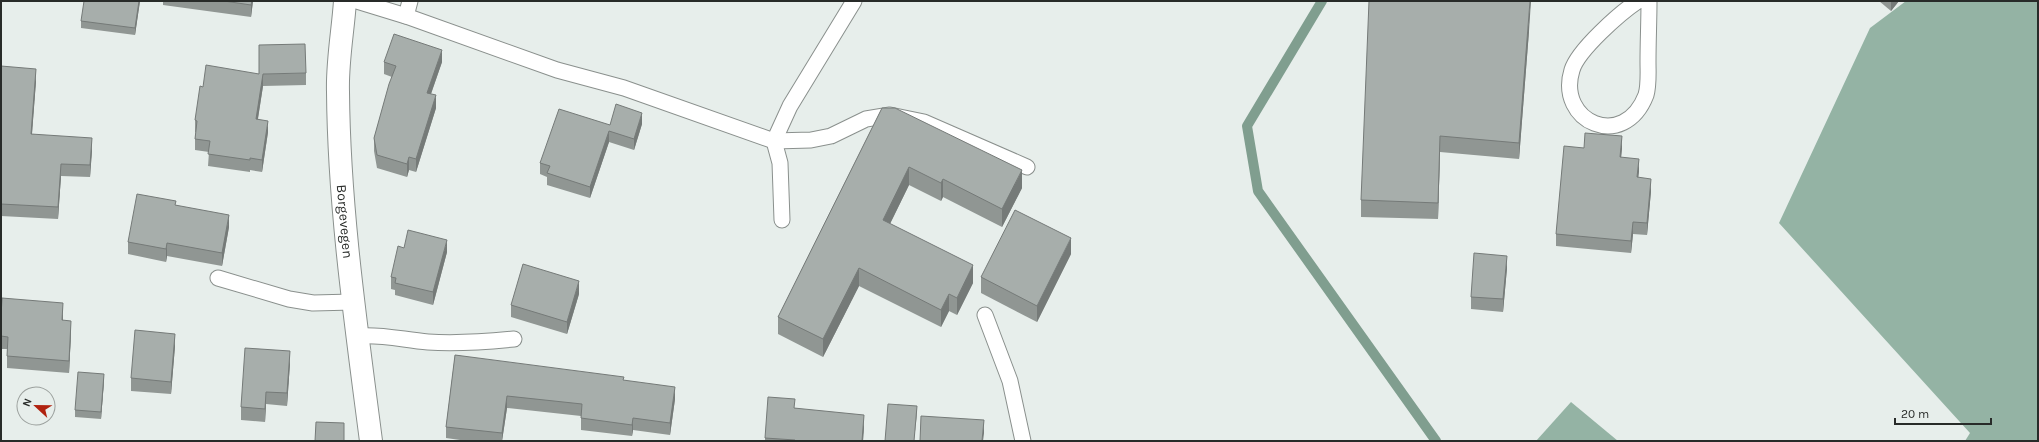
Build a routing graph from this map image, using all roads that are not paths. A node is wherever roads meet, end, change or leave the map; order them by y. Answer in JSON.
{"nodes":[{"id":1,"x":345,"y":1,"type":"edge"},
{"id":2,"x":357,"y":1,"type":"edge"},
{"id":3,"x":410,"y":1,"type":"edge"},
{"id":4,"x":854,"y":1,"type":"edge"},
{"id":5,"x":1638,"y":1,"type":"edge"},
{"id":6,"x":1649,"y":1,"type":"edge"},
{"id":7,"x":406,"y":16,"type":"junction"},
{"id":8,"x":774,"y":142,"type":"junction"},
{"id":9,"x":1027,"y":167,"type":"dead end"},
{"id":10,"x":782,"y":220,"type":"dead end"},
{"id":11,"x":218,"y":278,"type":"dead end"},
{"id":12,"x":353,"y":302,"type":"junction"},
{"id":13,"x":985,"y":315,"type":"dead end"},
{"id":14,"x":358,"y":336,"type":"junction"},
{"id":15,"x":514,"y":339,"type":"dead end"},
{"id":16,"x":371,"y":441,"type":"edge"},
{"id":17,"x":1023,"y":441,"type":"edge"}],
"edges":[{"from":1,"to":12,"type":"street","name":"Borgevegen"},
{"from":2,"to":7,"type":"lane"},
{"from":3,"to":7,"type":"lane"},
{"from":4,"to":8,"type":"lane"},
{"from":5,"to":6,"type":"lane"},
{"from":7,"to":8,"type":"lane"},
{"from":8,"to":9,"type":"lane"},
{"from":8,"to":10,"type":"lane"},
{"from":11,"to":12,"type":"lane"},
{"from":12,"to":14,"type":"street","name":"Borgevegen"},
{"from":13,"to":17,"type":"lane"},
{"from":14,"to":15,"type":"lane"},
{"from":14,"to":16,"type":"street","name":"Borgevegen"}]}
